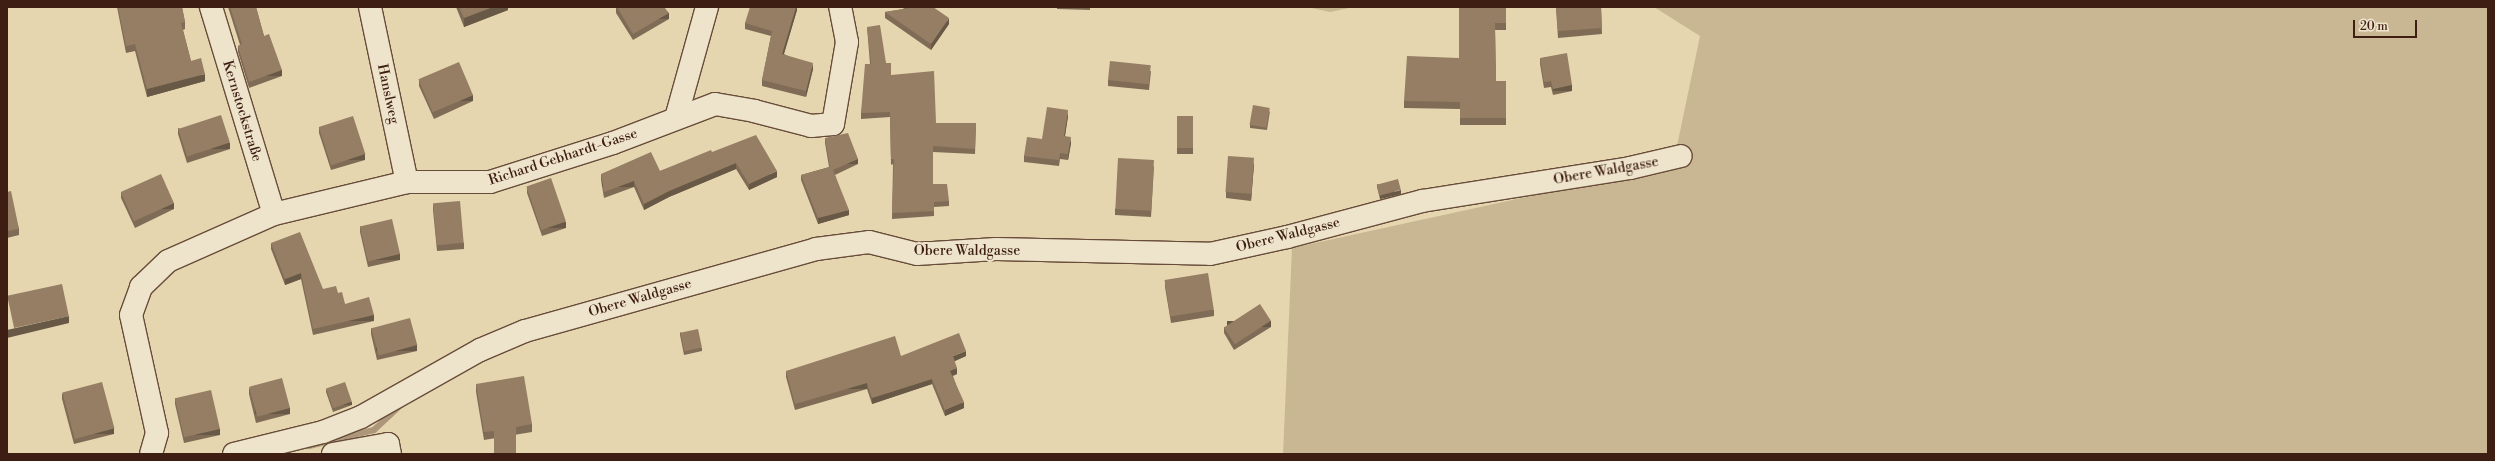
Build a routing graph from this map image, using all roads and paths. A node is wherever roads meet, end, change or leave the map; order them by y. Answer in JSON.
{"nodes":[{"id":1,"x":211,"y":7,"type":"edge"},
{"id":2,"x":370,"y":7,"type":"edge"},
{"id":3,"x":707,"y":7,"type":"edge"},
{"id":4,"x":840,"y":7,"type":"edge"},
{"id":5,"x":676,"y":118,"type":"junction"},
{"id":6,"x":1681,"y":156,"type":"dead end"},
{"id":7,"x":407,"y":182,"type":"junction"},
{"id":8,"x":274,"y":214,"type":"junction"},
{"id":9,"x":389,"y":449,"type":"edge"},
{"id":10,"x":151,"y":454,"type":"edge"},
{"id":11,"x":234,"y":454,"type":"edge"},
{"id":12,"x":333,"y":454,"type":"edge"}],
"edges":[{"from":1,"to":8,"type":"street","name":"Kernstockstraße"},
{"from":2,"to":7,"type":"street","name":"Hanslweg"},
{"from":3,"to":5,"type":"street"},
{"from":4,"to":5,"type":"street","name":"Richard Gebhardt-Gasse"},
{"from":5,"to":7,"type":"street","name":"Richard Gebhardt-Gasse"},
{"from":6,"to":11,"type":"street","name":"Obere Waldgasse"},
{"from":7,"to":8,"type":"street","name":"Richard Gebhardt-Gasse"},
{"from":8,"to":10,"type":"street","name":"Richard Gebhardt-Gasse"},
{"from":9,"to":12,"type":"street"}]}
